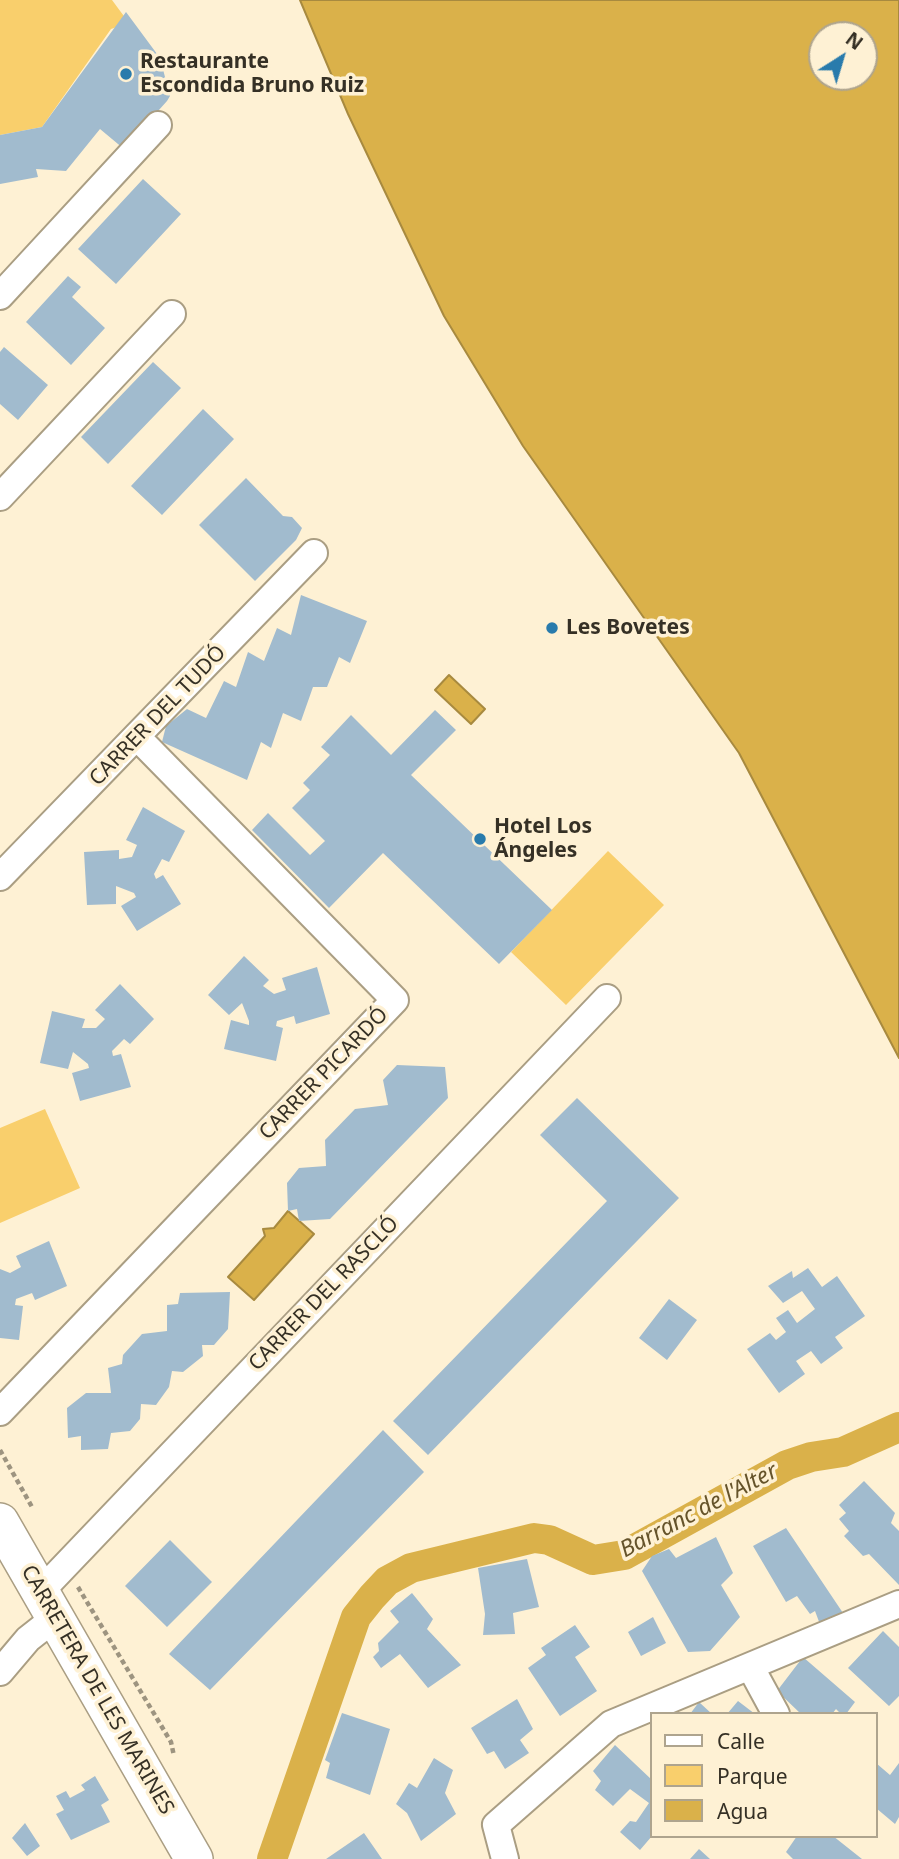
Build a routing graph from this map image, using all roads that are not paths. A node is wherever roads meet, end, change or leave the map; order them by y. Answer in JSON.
{"nodes":[{"id":1,"x":158,"y":125,"type":"dead end"},
{"id":2,"x":0,"y":296,"type":"edge"},
{"id":3,"x":172,"y":314,"type":"dead end"},
{"id":4,"x":0,"y":497,"type":"edge"},
{"id":5,"x":314,"y":553,"type":"dead end"},
{"id":6,"x":138,"y":738,"type":"junction"},
{"id":7,"x":0,"y":877,"type":"edge"},
{"id":8,"x":607,"y":998,"type":"dead end"},
{"id":9,"x":0,"y":1412,"type":"edge"},
{"id":10,"x":0,"y":1522,"type":"edge"},
{"id":11,"x":48,"y":1604,"type":"junction"},
{"id":12,"x":899,"y":1604,"type":"edge"},
{"id":13,"x":751,"y":1668,"type":"junction"},
{"id":14,"x":0,"y":1672,"type":"edge"},
{"id":15,"x":775,"y":1712,"type":"edge"},
{"id":16,"x":194,"y":1859,"type":"edge"},
{"id":17,"x":505,"y":1859,"type":"edge"}],
"edges":[{"from":1,"to":2,"type":"street"},
{"from":3,"to":4,"type":"street"},
{"from":5,"to":6,"type":"street","name":"CARRER DEL TUDÓ"},
{"from":6,"to":7,"type":"street","name":"CARRER DEL TUDÓ"},
{"from":6,"to":9,"type":"street","name":"CARRER PICARDÓ"},
{"from":8,"to":11,"type":"street","name":"CARRER DEL RASCLÓ"},
{"from":10,"to":11,"type":"main road","name":"CARRETERA DE LES MARINES"},
{"from":11,"to":14,"type":"street","name":"CARRER DEL RASCLÓ"},
{"from":11,"to":16,"type":"main road","name":"CARRETERA DE LES MARINES"},
{"from":12,"to":13,"type":"street"},
{"from":13,"to":15,"type":"street"},
{"from":13,"to":17,"type":"street"}]}
